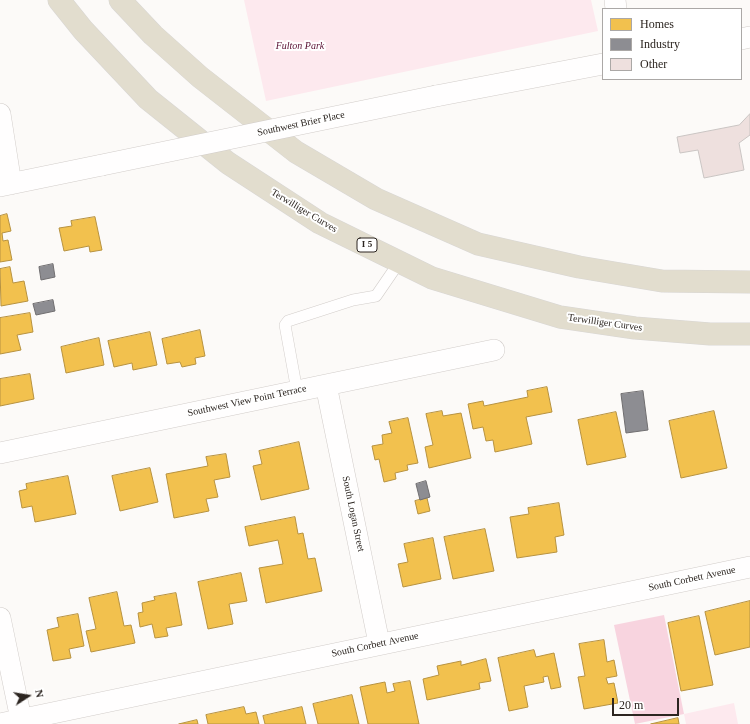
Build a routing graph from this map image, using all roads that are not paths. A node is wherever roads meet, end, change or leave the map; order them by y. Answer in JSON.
{"nodes":[{"id":1,"x":59,"y":0,"type":"edge"},
{"id":2,"x":120,"y":0,"type":"edge"},
{"id":3,"x":602,"y":64,"type":"edge"},
{"id":4,"x":0,"y":114,"type":"edge"},
{"id":5,"x":5,"y":185,"type":"edge"},
{"id":6,"x":400,"y":261,"type":"junction"},
{"id":7,"x":750,"y":282,"type":"edge"},
{"id":8,"x":750,"y":334,"type":"edge"},
{"id":9,"x":494,"y":350,"type":"dead end"},
{"id":10,"x":326,"y":385,"type":"junction"},
{"id":11,"x":297,"y":391,"type":"junction"},
{"id":12,"x":0,"y":453,"type":"edge"},
{"id":13,"x":750,"y":567,"type":"edge"},
{"id":14,"x":0,"y":618,"type":"edge"},
{"id":15,"x":379,"y":644,"type":"junction"},
{"id":16,"x":22,"y":722,"type":"edge"},
{"id":17,"x":0,"y":724,"type":"edge"}],
"edges":[{"from":1,"to":6,"type":"highway","name":"Terwilliger Curves","number":"I 5"},
{"from":2,"to":7,"type":"highway"},
{"from":3,"to":5,"type":"street","name":"Southwest Brier Place","bridge":true},
{"from":4,"to":5,"type":"street"},
{"from":6,"to":8,"type":"highway","name":"Terwilliger Curves","number":"I 5"},
{"from":6,"to":11,"type":"lane"},
{"from":9,"to":10,"type":"street","name":"Southwest View Point Terrace"},
{"from":10,"to":11,"type":"street","name":"Southwest View Point Terrace"},
{"from":10,"to":15,"type":"street","name":"South Logan Street"},
{"from":11,"to":12,"type":"street","name":"Southwest View Point Terrace"},
{"from":13,"to":15,"type":"street","name":"South Corbett Avenue"},
{"from":14,"to":16,"type":"street"},
{"from":15,"to":16,"type":"street","name":"South Corbett Avenue"},
{"from":16,"to":17,"type":"street","name":"South Corbett Avenue"}]}
